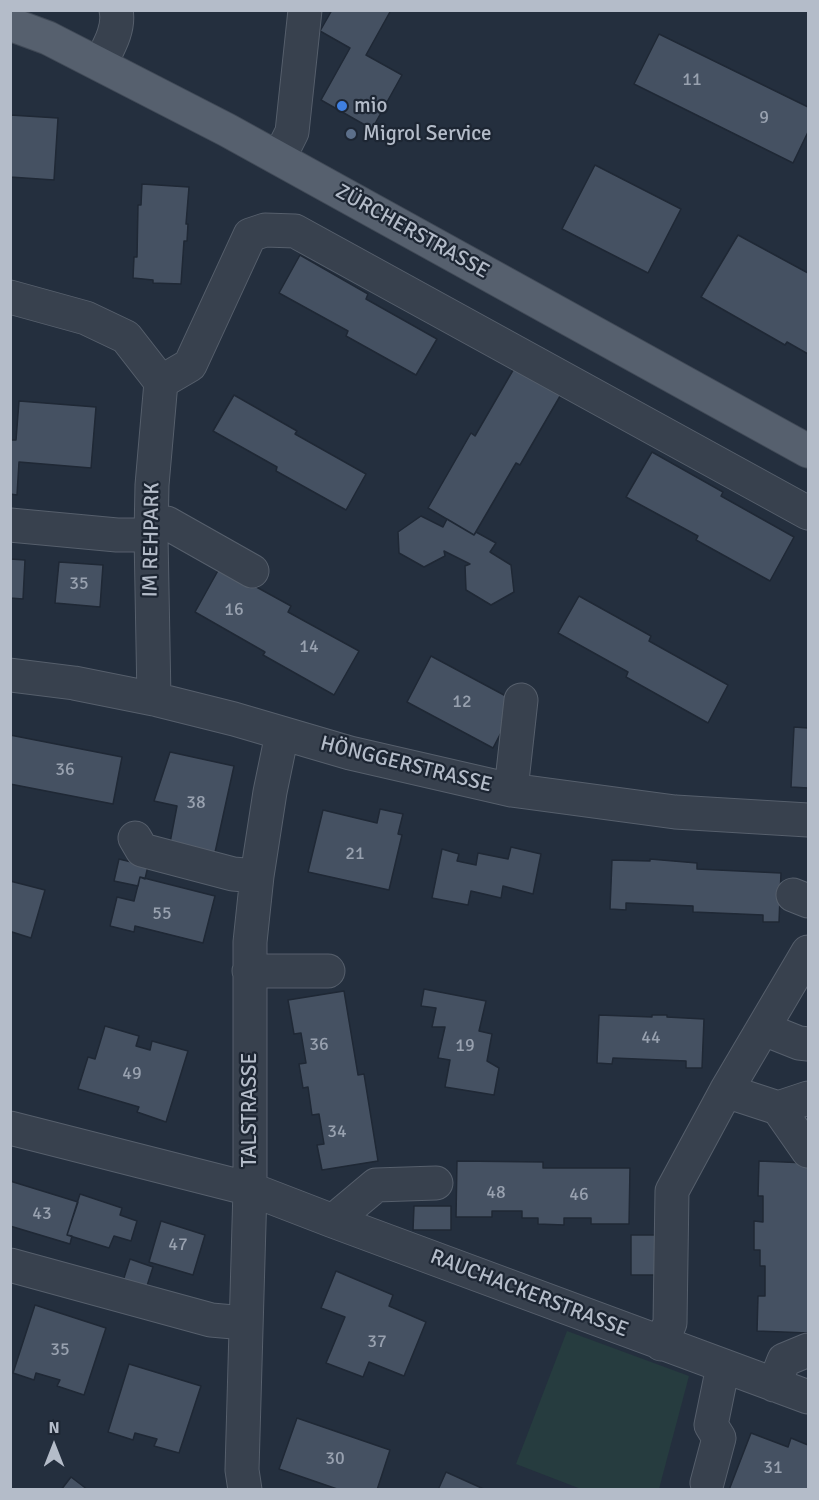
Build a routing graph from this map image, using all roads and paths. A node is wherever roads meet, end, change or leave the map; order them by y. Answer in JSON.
{"nodes":[{"id":1,"x":116,"y":10,"type":"edge"},
{"id":2,"x":305,"y":10,"type":"edge"},
{"id":3,"x":10,"y":24,"type":"edge"},
{"id":4,"x":100,"y":64,"type":"junction"},
{"id":5,"x":279,"y":158,"type":"junction"},
{"id":6,"x":10,"y":297,"type":"edge"},
{"id":7,"x":161,"y":381,"type":"junction"},
{"id":8,"x":808,"y":451,"type":"edge"},
{"id":9,"x":808,"y":513,"type":"edge"},
{"id":10,"x":10,"y":525,"type":"edge"},
{"id":11,"x":151,"y":529,"type":"junction"},
{"id":12,"x":252,"y":571,"type":"dead end"},
{"id":13,"x":10,"y":675,"type":"edge"},
{"id":14,"x":154,"y":699,"type":"junction"},
{"id":15,"x":521,"y":700,"type":"dead end"},
{"id":16,"x":282,"y":734,"type":"junction"},
{"id":17,"x":511,"y":790,"type":"junction"},
{"id":18,"x":808,"y":820,"type":"edge"},
{"id":19,"x":135,"y":838,"type":"dead end"},
{"id":20,"x":257,"y":876,"type":"junction"},
{"id":21,"x":808,"y":952,"type":"edge"},
{"id":22,"x":249,"y":971,"type":"junction"},
{"id":23,"x":328,"y":972,"type":"dead end"},
{"id":24,"x":764,"y":1029,"type":"junction"},
{"id":25,"x":808,"y":1044,"type":"edge"},
{"id":26,"x":726,"y":1091,"type":"junction"},
{"id":27,"x":808,"y":1098,"type":"edge"},
{"id":28,"x":778,"y":1108,"type":"junction"},
{"id":29,"x":10,"y":1128,"type":"edge"},
{"id":30,"x":808,"y":1151,"type":"edge"},
{"id":31,"x":436,"y":1183,"type":"dead end"},
{"id":32,"x":250,"y":1189,"type":"junction"},
{"id":33,"x":333,"y":1221,"type":"junction"},
{"id":34,"x":10,"y":1265,"type":"edge"},
{"id":35,"x":245,"y":1323,"type":"junction"},
{"id":36,"x":661,"y":1344,"type":"junction"},
{"id":37,"x":808,"y":1350,"type":"edge"},
{"id":38,"x":726,"y":1368,"type":"junction"},
{"id":39,"x":774,"y":1385,"type":"junction"},
{"id":40,"x":808,"y":1398,"type":"edge"},
{"id":41,"x":707,"y":1483,"type":"dead end"},
{"id":42,"x":245,"y":1490,"type":"edge"}],
"edges":[{"from":1,"to":4,"type":"street"},
{"from":2,"to":5,"type":"street"},
{"from":3,"to":4,"type":"main road","name":"ZÜRCHERSTRASSE"},
{"from":4,"to":5,"type":"main road","name":"ZÜRCHERSTRASSE"},
{"from":5,"to":8,"type":"main road","name":"ZÜRCHERSTRASSE"},
{"from":6,"to":7,"type":"street"},
{"from":7,"to":9,"type":"street"},
{"from":7,"to":11,"type":"street","name":"IM REHPARK"},
{"from":10,"to":11,"type":"street"},
{"from":11,"to":12,"type":"street"},
{"from":11,"to":14,"type":"street","name":"IM REHPARK"},
{"from":13,"to":14,"type":"street","name":"HÖNGGERSTRASSE"},
{"from":14,"to":16,"type":"street","name":"HÖNGGERSTRASSE"},
{"from":15,"to":17,"type":"street"},
{"from":16,"to":17,"type":"street","name":"HÖNGGERSTRASSE"},
{"from":16,"to":20,"type":"street","name":"TALSTRASSE"},
{"from":17,"to":18,"type":"street","name":"HÖNGGERSTRASSE"},
{"from":19,"to":20,"type":"street"},
{"from":20,"to":22,"type":"street","name":"TALSTRASSE"},
{"from":21,"to":24,"type":"street"},
{"from":22,"to":23,"type":"street"},
{"from":22,"to":32,"type":"street","name":"TALSTRASSE"},
{"from":24,"to":25,"type":"street"},
{"from":24,"to":26,"type":"street"},
{"from":26,"to":28,"type":"street"},
{"from":26,"to":36,"type":"street"},
{"from":27,"to":28,"type":"street"},
{"from":28,"to":30,"type":"street"},
{"from":29,"to":32,"type":"street","name":"RAUCHACKERSTRASSE"},
{"from":31,"to":33,"type":"street"},
{"from":32,"to":33,"type":"street","name":"RAUCHACKERSTRASSE"},
{"from":32,"to":35,"type":"street","name":"TALSTRASSE"},
{"from":33,"to":36,"type":"street","name":"RAUCHACKERSTRASSE"},
{"from":34,"to":35,"type":"street"},
{"from":35,"to":42,"type":"street","name":"TALSTRASSE"},
{"from":36,"to":38,"type":"street","name":"RAUCHACKERSTRASSE"},
{"from":37,"to":39,"type":"street"},
{"from":38,"to":39,"type":"street","name":"RAUCHACKERSTRASSE"},
{"from":38,"to":41,"type":"street"},
{"from":39,"to":40,"type":"street","name":"RAUCHACKERSTRASSE"}]}
